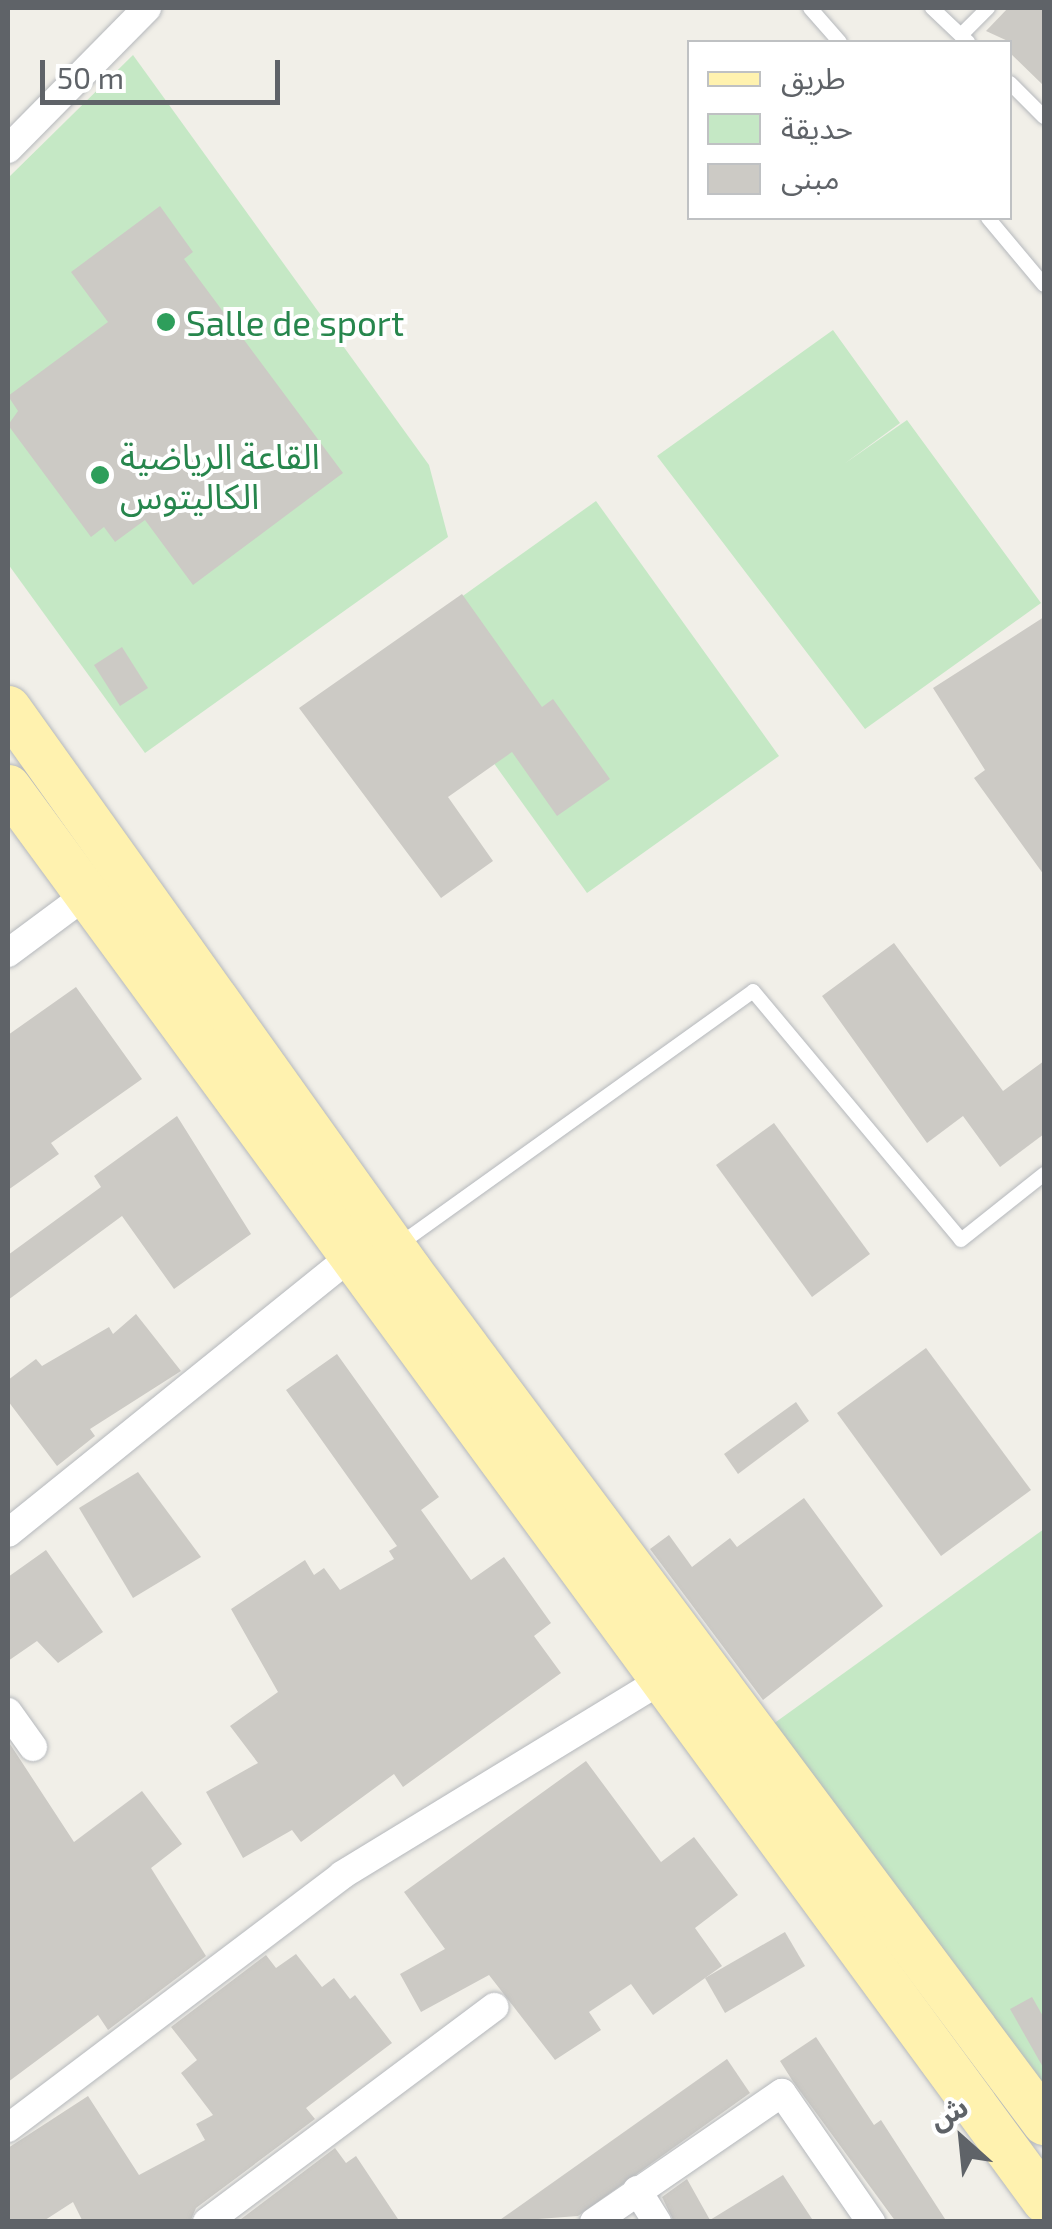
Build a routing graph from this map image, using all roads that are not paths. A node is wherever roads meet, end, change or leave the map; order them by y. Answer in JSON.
{"nodes":[{"id":1,"x":146,"y":8,"type":"edge"},
{"id":2,"x":810,"y":8,"type":"edge"},
{"id":3,"x":932,"y":8,"type":"edge"},
{"id":4,"x":988,"y":8,"type":"edge"},
{"id":5,"x":964,"y":39,"type":"edge"},
{"id":6,"x":838,"y":40,"type":"edge"},
{"id":7,"x":1012,"y":85,"type":"edge"},
{"id":8,"x":1044,"y":117,"type":"edge"},
{"id":9,"x":8,"y":149,"type":"edge"},
{"id":10,"x":990,"y":220,"type":"edge"},
{"id":11,"x":1044,"y":286,"type":"edge"},
{"id":12,"x":8,"y":708,"type":"edge"},
{"id":13,"x":8,"y":787,"type":"edge"},
{"id":14,"x":86,"y":895,"type":"junction"},
{"id":15,"x":8,"y":953,"type":"edge"},
{"id":16,"x":1044,"y":1174,"type":"edge"},
{"id":17,"x":394,"y":1249,"type":"junction"},
{"id":18,"x":350,"y":1257,"type":"junction"},
{"id":19,"x":8,"y":1533,"type":"edge"},
{"id":20,"x":662,"y":1680,"type":"junction"},
{"id":21,"x":8,"y":1712,"type":"edge"},
{"id":22,"x":33,"y":1747,"type":"dead end"},
{"id":23,"x":494,"y":2007,"type":"dead end"},
{"id":24,"x":1044,"y":2122,"type":"edge"},
{"id":25,"x":8,"y":2128,"type":"edge"},
{"id":26,"x":637,"y":2190,"type":"junction"},
{"id":27,"x":1044,"y":2200,"type":"edge"},
{"id":28,"x":207,"y":2222,"type":"edge"},
{"id":29,"x":594,"y":2222,"type":"edge"},
{"id":30,"x":658,"y":2222,"type":"edge"},
{"id":31,"x":871,"y":2222,"type":"edge"}],
"edges":[{"from":1,"to":9,"type":"street"},
{"from":2,"to":6,"type":"lane"},
{"from":3,"to":5,"type":"lane"},
{"from":4,"to":5,"type":"lane"},
{"from":7,"to":8,"type":"lane"},
{"from":10,"to":11,"type":"lane"},
{"from":12,"to":17,"type":"main road"},
{"from":13,"to":14,"type":"main road"},
{"from":14,"to":15,"type":"street"},
{"from":14,"to":18,"type":"main road"},
{"from":16,"to":17,"type":"lane"},
{"from":17,"to":24,"type":"main road"},
{"from":18,"to":19,"type":"street"},
{"from":18,"to":20,"type":"main road"},
{"from":20,"to":25,"type":"street"},
{"from":20,"to":27,"type":"main road"},
{"from":21,"to":22,"type":"street"},
{"from":23,"to":28,"type":"street"},
{"from":26,"to":29,"type":"street"},
{"from":26,"to":30,"type":"street"},
{"from":26,"to":31,"type":"street"}]}
